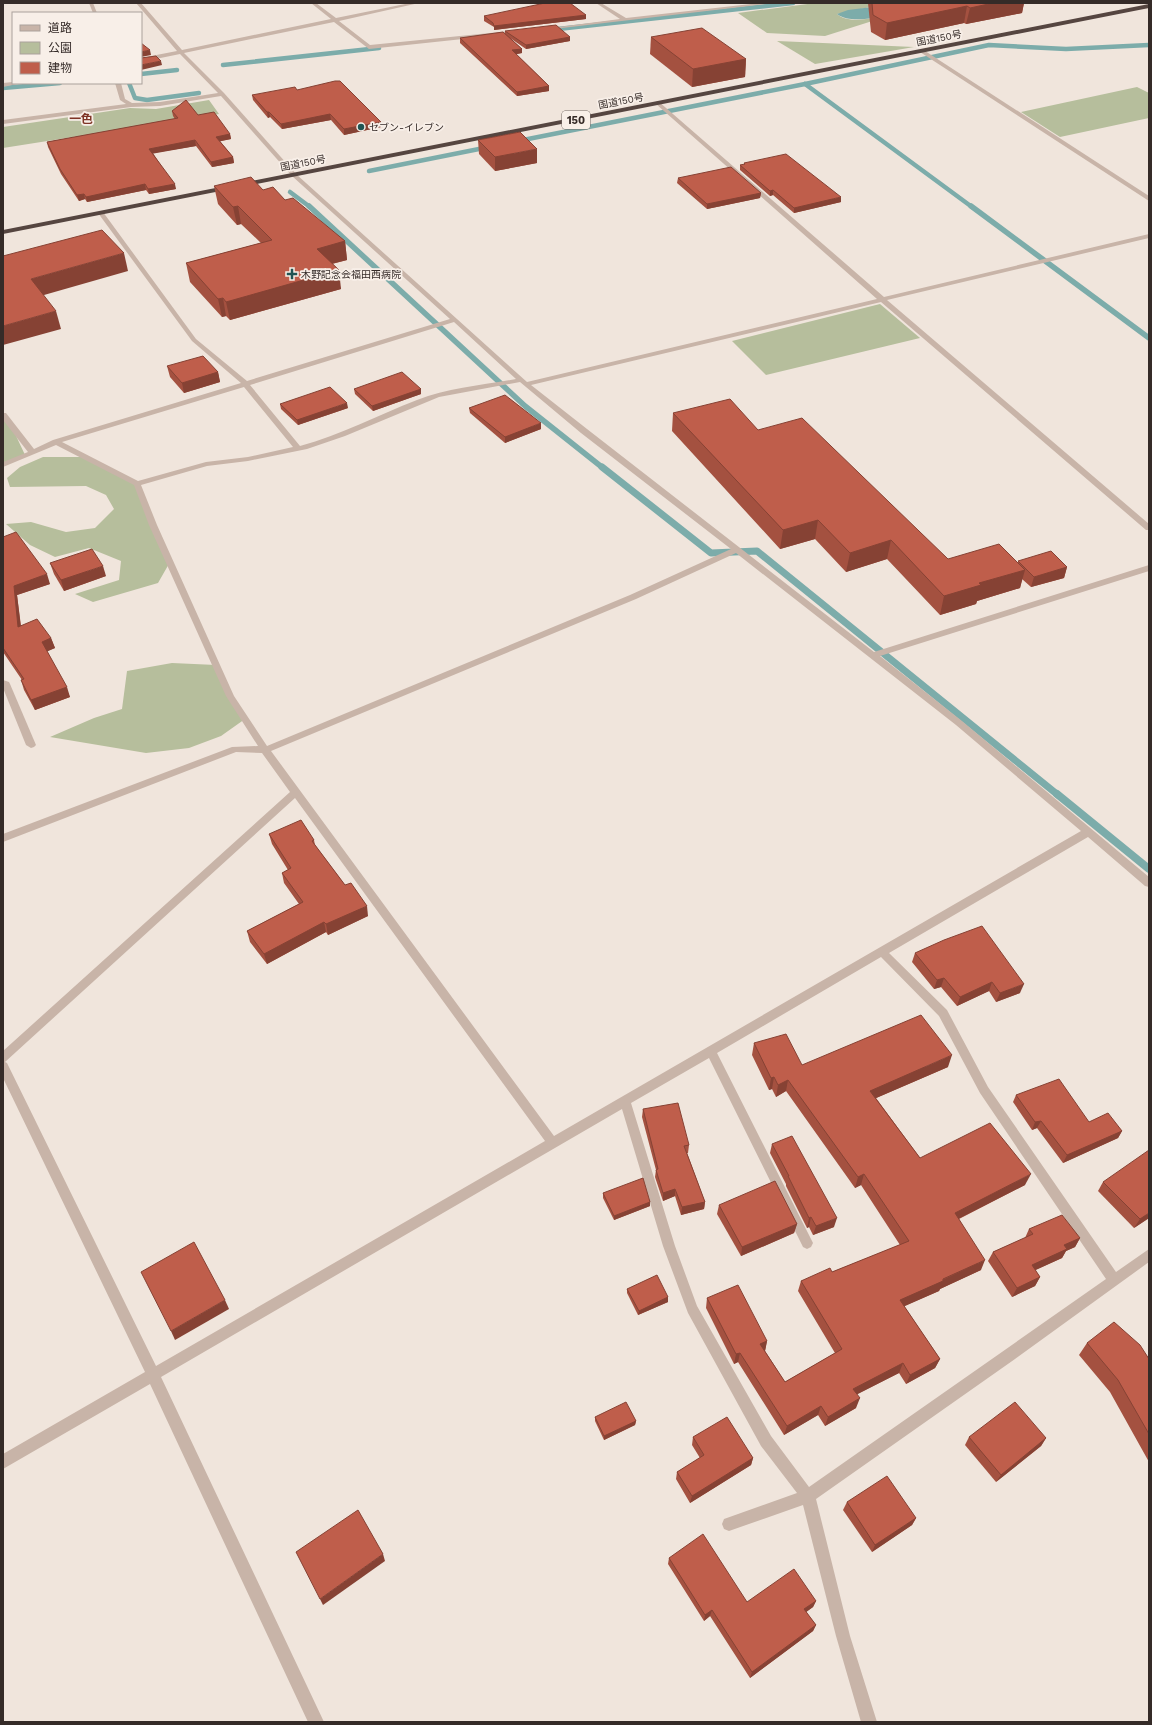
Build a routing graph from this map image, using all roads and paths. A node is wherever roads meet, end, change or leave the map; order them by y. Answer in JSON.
{"nodes":[{"id":1,"x":90,"y":3,"type":"edge"},
{"id":2,"x":138,"y":3,"type":"edge"},
{"id":3,"x":312,"y":3,"type":"edge"},
{"id":4,"x":417,"y":3,"type":"edge"},
{"id":5,"x":598,"y":3,"type":"edge"},
{"id":6,"x":773,"y":3,"type":"edge"},
{"id":7,"x":1148,"y":7,"type":"edge"},
{"id":8,"x":94,"y":12,"type":"edge"},
{"id":9,"x":624,"y":19,"type":"junction"},
{"id":10,"x":334,"y":20,"type":"junction"},
{"id":11,"x":542,"y":29,"type":"edge"},
{"id":12,"x":527,"y":30,"type":"edge"},
{"id":13,"x":922,"y":51,"type":"junction"},
{"id":14,"x":181,"y":52,"type":"junction"},
{"id":15,"x":142,"y":60,"type":"edge"},
{"id":16,"x":118,"y":84,"type":"edge"},
{"id":17,"x":222,"y":94,"type":"junction"},
{"id":18,"x":658,"y":103,"type":"junction"},
{"id":19,"x":130,"y":105,"type":"junction"},
{"id":20,"x":3,"y":122,"type":"edge"},
{"id":21,"x":294,"y":175,"type":"junction"},
{"id":22,"x":1149,"y":198,"type":"edge"},
{"id":23,"x":101,"y":213,"type":"junction"},
{"id":24,"x":3,"y":232,"type":"edge"},
{"id":25,"x":1149,"y":236,"type":"edge"},
{"id":26,"x":883,"y":299,"type":"junction"},
{"id":27,"x":454,"y":320,"type":"junction"},
{"id":28,"x":524,"y":382,"type":"junction"},
{"id":29,"x":245,"y":383,"type":"junction"},
{"id":30,"x":3,"y":415,"type":"edge"},
{"id":31,"x":56,"y":442,"type":"junction"},
{"id":32,"x":298,"y":448,"type":"junction"},
{"id":33,"x":32,"y":452,"type":"junction"},
{"id":34,"x":3,"y":465,"type":"edge"},
{"id":35,"x":137,"y":484,"type":"junction"},
{"id":36,"x":1149,"y":528,"type":"edge"},
{"id":37,"x":737,"y":549,"type":"junction"},
{"id":38,"x":1149,"y":568,"type":"edge"},
{"id":39,"x":874,"y":655,"type":"junction"},
{"id":40,"x":3,"y":683,"type":"edge"},
{"id":41,"x":31,"y":745,"type":"dead end"},
{"id":42,"x":265,"y":750,"type":"junction"},
{"id":43,"x":296,"y":792,"type":"junction"},
{"id":44,"x":1088,"y":832,"type":"junction"},
{"id":45,"x":3,"y":838,"type":"edge"},
{"id":46,"x":1149,"y":883,"type":"edge"},
{"id":47,"x":882,"y":952,"type":"junction"},
{"id":48,"x":711,"y":1051,"type":"junction"},
{"id":49,"x":3,"y":1058,"type":"edge"},
{"id":50,"x":3,"y":1066,"type":"edge"},
{"id":51,"x":625,"y":1101,"type":"junction"},
{"id":52,"x":553,"y":1143,"type":"junction"},
{"id":53,"x":807,"y":1243,"type":"dead end"},
{"id":54,"x":1149,"y":1255,"type":"edge"},
{"id":55,"x":1114,"y":1280,"type":"junction"},
{"id":56,"x":153,"y":1375,"type":"junction"},
{"id":57,"x":3,"y":1462,"type":"edge"},
{"id":58,"x":808,"y":1496,"type":"junction"},
{"id":59,"x":729,"y":1524,"type":"dead end"},
{"id":60,"x":316,"y":1722,"type":"edge"},
{"id":61,"x":868,"y":1722,"type":"edge"}],
"edges":[{"from":1,"to":8,"type":"street"},
{"from":2,"to":14,"type":"street"},
{"from":3,"to":10,"type":"street"},
{"from":4,"to":10,"type":"street"},
{"from":5,"to":9,"type":"street"},
{"from":6,"to":9,"type":"street"},
{"from":7,"to":13,"type":"highway","name":"国道150号","number":"150"},
{"from":9,"to":11,"type":"street"},
{"from":10,"to":12,"type":"street"},
{"from":10,"to":14,"type":"street"},
{"from":13,"to":18,"type":"highway","name":"国道150号","number":"150"},
{"from":13,"to":22,"type":"street"},
{"from":14,"to":15,"type":"street"},
{"from":14,"to":17,"type":"street"},
{"from":16,"to":19,"type":"street"},
{"from":17,"to":19,"type":"street"},
{"from":17,"to":21,"type":"street"},
{"from":18,"to":21,"type":"highway","name":"国道150号","number":"150"},
{"from":18,"to":26,"type":"street"},
{"from":19,"to":20,"type":"street"},
{"from":21,"to":23,"type":"highway","name":"国道150号","number":"150"},
{"from":21,"to":27,"type":"street"},
{"from":23,"to":24,"type":"highway","name":"国道150号","number":"150"},
{"from":23,"to":29,"type":"street"},
{"from":25,"to":26,"type":"street"},
{"from":26,"to":28,"type":"street"},
{"from":26,"to":36,"type":"street"},
{"from":27,"to":28,"type":"street"},
{"from":27,"to":29,"type":"street"},
{"from":28,"to":32,"type":"street"},
{"from":28,"to":37,"type":"street"},
{"from":29,"to":31,"type":"street"},
{"from":29,"to":32,"type":"street"},
{"from":30,"to":33,"type":"street"},
{"from":31,"to":33,"type":"street"},
{"from":31,"to":35,"type":"street"},
{"from":32,"to":35,"type":"street"},
{"from":33,"to":34,"type":"street"},
{"from":35,"to":42,"type":"street"},
{"from":37,"to":39,"type":"street"},
{"from":37,"to":42,"type":"street"},
{"from":38,"to":39,"type":"street"},
{"from":39,"to":44,"type":"street"},
{"from":40,"to":41,"type":"street"},
{"from":42,"to":43,"type":"street"},
{"from":42,"to":45,"type":"street"},
{"from":43,"to":49,"type":"street"},
{"from":43,"to":52,"type":"street"},
{"from":44,"to":46,"type":"street"},
{"from":44,"to":47,"type":"street"},
{"from":47,"to":48,"type":"street"},
{"from":47,"to":55,"type":"street"},
{"from":48,"to":51,"type":"street"},
{"from":48,"to":53,"type":"street"},
{"from":50,"to":56,"type":"street"},
{"from":51,"to":52,"type":"street"},
{"from":51,"to":58,"type":"street"},
{"from":52,"to":56,"type":"street"},
{"from":54,"to":55,"type":"street"},
{"from":55,"to":58,"type":"street"},
{"from":56,"to":57,"type":"street"},
{"from":56,"to":60,"type":"street"},
{"from":58,"to":59,"type":"street"},
{"from":58,"to":61,"type":"street"}]}
